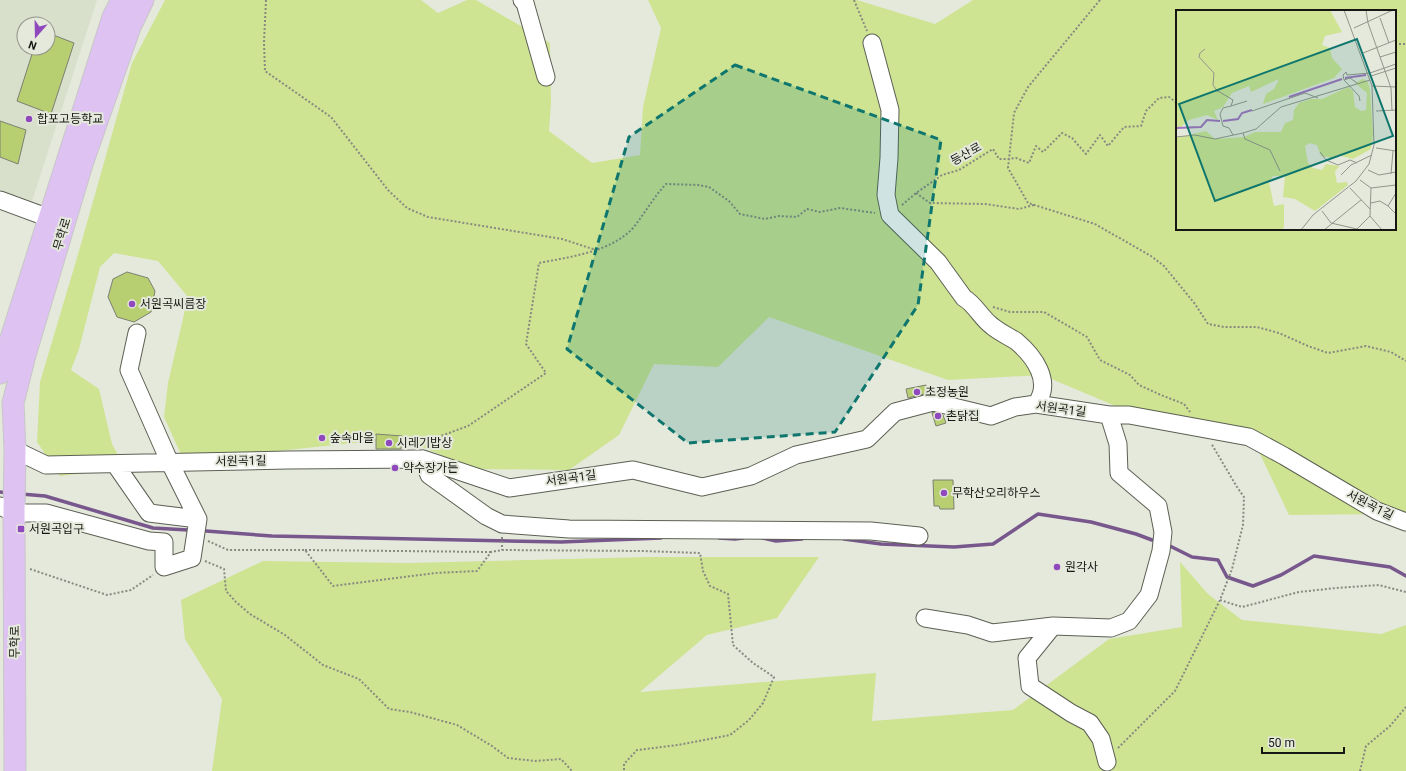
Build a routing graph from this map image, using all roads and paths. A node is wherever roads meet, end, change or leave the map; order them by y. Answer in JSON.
{"nodes":[{"id":1,"x":122,"y":0,"type":"edge"},
{"id":2,"x":143,"y":0,"type":"edge"},
{"id":3,"x":266,"y":0,"type":"edge"},
{"id":4,"x":522,"y":0,"type":"edge"},
{"id":5,"x":854,"y":0,"type":"edge"},
{"id":6,"x":1100,"y":0,"type":"edge"},
{"id":7,"x":872,"y":44,"type":"joint"},
{"id":8,"x":546,"y":77,"type":"dead end"},
{"id":9,"x":1176,"y":102,"type":"edge"},
{"id":10,"x":1008,"y":160,"type":"junction"},
{"id":11,"x":916,"y":193,"type":"junction"},
{"id":12,"x":0,"y":200,"type":"edge"},
{"id":13,"x":1036,"y":205,"type":"junction"},
{"id":14,"x":890,"y":215,"type":"junction"},
{"id":15,"x":49,"y":218,"type":"junction"},
{"id":16,"x":596,"y":250,"type":"junction"},
{"id":17,"x":970,"y":301,"type":"junction"},
{"id":18,"x":137,"y":333,"type":"dead end"},
{"id":19,"x":1406,"y":361,"type":"edge"},
{"id":20,"x":0,"y":373,"type":"edge"},
{"id":21,"x":6,"y":402,"type":"edge"},
{"id":22,"x":1036,"y":404,"type":"junction"},
{"id":23,"x":1109,"y":415,"type":"junction"},
{"id":24,"x":1202,"y":428,"type":"junction"},
{"id":25,"x":15,"y":450,"type":"junction"},
{"id":26,"x":423,"y":459,"type":"junction"},
{"id":27,"x":170,"y":463,"type":"junction"},
{"id":28,"x":115,"y":464,"type":"junction"},
{"id":29,"x":7,"y":510,"type":"edge"},
{"id":30,"x":198,"y":519,"type":"junction"},
{"id":31,"x":1406,"y":522,"type":"edge"},
{"id":32,"x":502,"y":530,"type":"dead end"},
{"id":33,"x":918,"y":536,"type":"dead end"},
{"id":34,"x":195,"y":539,"type":"junction"},
{"id":35,"x":304,"y":550,"type":"junction"},
{"id":36,"x":502,"y":550,"type":"junction"},
{"id":37,"x":491,"y":552,"type":"junction"},
{"id":38,"x":193,"y":556,"type":"junction"},
{"id":39,"x":164,"y":567,"type":"junction"},
{"id":40,"x":14,"y":579,"type":"junction"},
{"id":41,"x":1406,"y":592,"type":"edge"},
{"id":42,"x":1220,"y":600,"type":"junction"},
{"id":43,"x":925,"y":618,"type":"dead end"},
{"id":44,"x":1053,"y":626,"type":"junction"},
{"id":45,"x":1406,"y":707,"type":"edge"},
{"id":46,"x":1108,"y":763,"type":"edge"},
{"id":47,"x":15,"y":771,"type":"edge"},
{"id":48,"x":572,"y":771,"type":"edge"},
{"id":49,"x":624,"y":771,"type":"edge"},
{"id":50,"x":1360,"y":771,"type":"edge"}],
"edges":[{"from":1,"to":15,"type":"main road","name":"무학로"},
{"from":2,"to":21,"type":"main road","name":"무학로"},
{"from":3,"to":16,"type":"path"},
{"from":4,"to":8,"type":"street"},
{"from":5,"to":7,"type":"path"},
{"from":6,"to":10,"type":"path"},
{"from":7,"to":14,"type":"street"},
{"from":9,"to":10,"type":"path","name":"등산로"},
{"from":10,"to":11,"type":"path","name":"등산로"},
{"from":10,"to":13,"type":"path"},
{"from":11,"to":13,"type":"path"},
{"from":11,"to":14,"type":"path","name":"등산로"},
{"from":12,"to":15,"type":"street"},
{"from":13,"to":19,"type":"path"},
{"from":14,"to":16,"type":"path"},
{"from":14,"to":17,"type":"street"},
{"from":15,"to":20,"type":"main road","name":"무학로"},
{"from":16,"to":26,"type":"path"},
{"from":17,"to":22,"type":"street"},
{"from":17,"to":24,"type":"path"},
{"from":18,"to":27,"type":"street"},
{"from":21,"to":25,"type":"main road","name":"무학로"},
{"from":22,"to":23,"type":"street","name":"서원곡1길"},
{"from":22,"to":26,"type":"street","name":"서원곡1길"},
{"from":23,"to":24,"type":"street","name":"서원곡1길"},
{"from":23,"to":44,"type":"street"},
{"from":24,"to":31,"type":"street","name":"서원곡1길"},
{"from":24,"to":42,"type":"path"},
{"from":25,"to":28,"type":"street","name":"서원곡1길"},
{"from":25,"to":29,"type":"main road","name":"무학로"},
{"from":26,"to":27,"type":"street","name":"서원곡1길"},
{"from":26,"to":33,"type":"street"},
{"from":27,"to":28,"type":"street","name":"서원곡1길"},
{"from":27,"to":30,"type":"street"},
{"from":28,"to":30,"type":"street"},
{"from":29,"to":39,"type":"street"},
{"from":29,"to":40,"type":"main road","name":"무학로"},
{"from":30,"to":34,"type":"street"},
{"from":32,"to":36,"type":"path"},
{"from":34,"to":35,"type":"path"},
{"from":34,"to":38,"type":"street"},
{"from":35,"to":37,"type":"path"},
{"from":35,"to":37,"type":"path"},
{"from":36,"to":37,"type":"path"},
{"from":36,"to":49,"type":"path"},
{"from":38,"to":39,"type":"street"},
{"from":38,"to":48,"type":"path"},
{"from":39,"to":40,"type":"path"},
{"from":40,"to":47,"type":"main road","name":"무학로"},
{"from":41,"to":42,"type":"path"},
{"from":42,"to":46,"type":"path"},
{"from":43,"to":44,"type":"street"},
{"from":44,"to":46,"type":"street"},
{"from":45,"to":50,"type":"path"}]}
